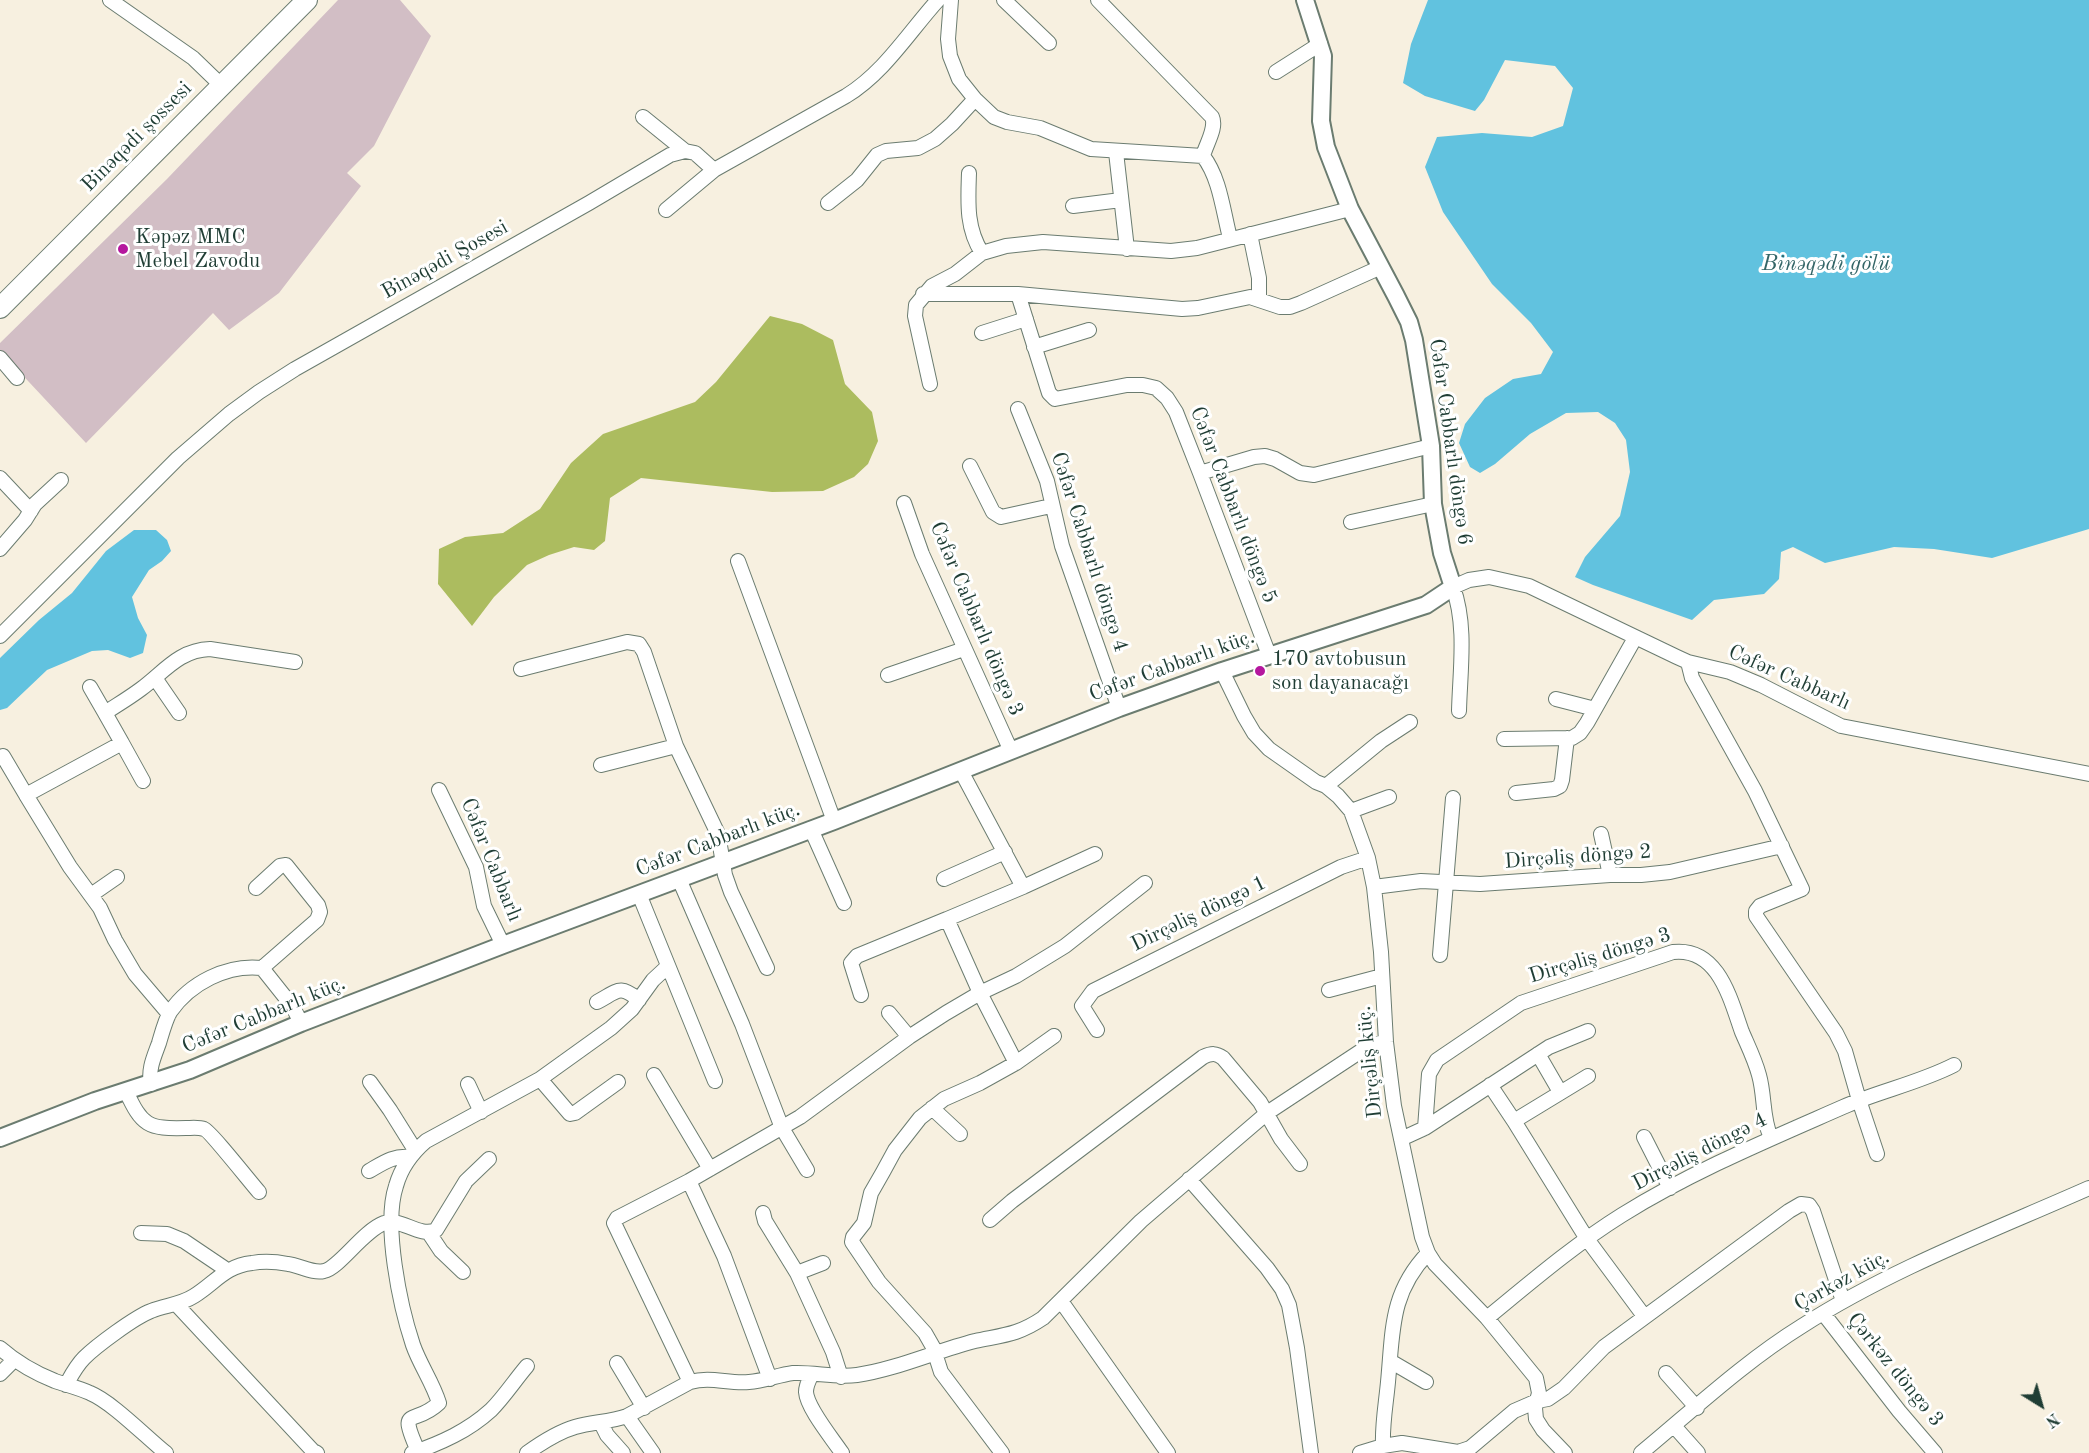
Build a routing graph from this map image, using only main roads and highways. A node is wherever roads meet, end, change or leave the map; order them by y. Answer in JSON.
{"nodes":[{"id":1,"x":307,"y":0,"type":"edge"},
{"id":2,"x":0,"y":308,"type":"edge"}],
"edges":[{"from":1,"to":2,"type":"main road","name":"Binəqədi şossesi"}]}
